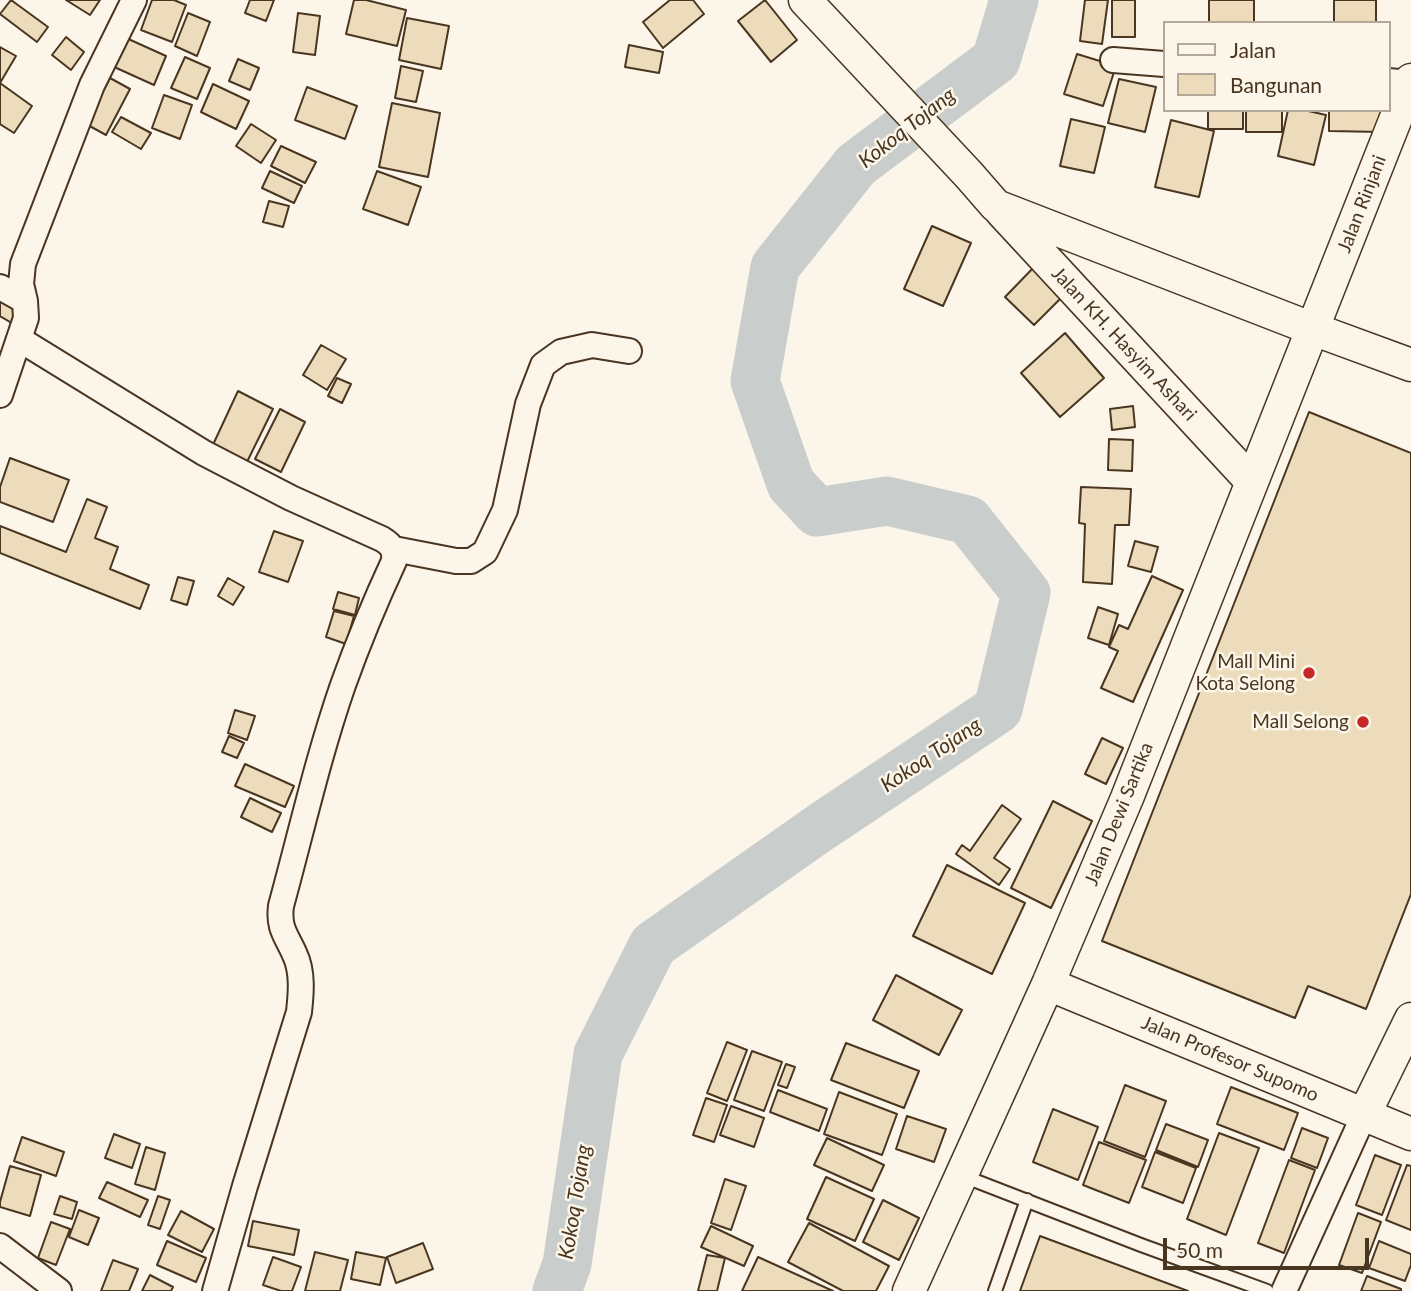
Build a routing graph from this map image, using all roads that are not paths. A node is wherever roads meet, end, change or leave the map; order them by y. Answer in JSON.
{"nodes":[{"id":1,"x":134,"y":0,"type":"edge"},
{"id":2,"x":805,"y":0,"type":"edge"},
{"id":3,"x":1114,"y":60,"type":"dead end"},
{"id":4,"x":1162,"y":64,"type":"edge"},
{"id":5,"x":1403,"y":81,"type":"edge"},
{"id":6,"x":996,"y":206,"type":"junction"},
{"id":7,"x":0,"y":287,"type":"edge"},
{"id":8,"x":25,"y":301,"type":"junction"},
{"id":9,"x":1313,"y":329,"type":"junction"},
{"id":10,"x":19,"y":339,"type":"junction"},
{"id":11,"x":629,"y":351,"type":"dead end"},
{"id":12,"x":1411,"y":365,"type":"edge"},
{"id":13,"x":0,"y":395,"type":"edge"},
{"id":14,"x":1252,"y":482,"type":"junction"},
{"id":15,"x":394,"y":549,"type":"junction"},
{"id":16,"x":1048,"y":984,"type":"junction"},
{"id":17,"x":1411,"y":1019,"type":"edge"},
{"id":18,"x":1364,"y":1115,"type":"junction"},
{"id":19,"x":1411,"y":1134,"type":"edge"},
{"id":20,"x":962,"y":1175,"type":"junction"},
{"id":21,"x":1027,"y":1200,"type":"junction"},
{"id":22,"x":0,"y":1246,"type":"edge"},
{"id":23,"x":59,"y":1291,"type":"edge"},
{"id":24,"x":215,"y":1291,"type":"edge"},
{"id":25,"x":909,"y":1291,"type":"edge"},
{"id":26,"x":995,"y":1291,"type":"edge"},
{"id":27,"x":1267,"y":1291,"type":"edge"},
{"id":28,"x":1284,"y":1291,"type":"edge"}],
"edges":[{"from":1,"to":8,"type":"street"},
{"from":2,"to":6,"type":"street","name":"Jalan KH. Hasyim Ashari"},
{"from":3,"to":4,"type":"street"},
{"from":5,"to":9,"type":"street","name":"Jalan Rinjani"},
{"from":6,"to":9,"type":"street","name":"Jalan KH. Hasyim Ashari"},
{"from":6,"to":14,"type":"street","name":"Jalan KH. Hasyim Ashari"},
{"from":7,"to":8,"type":"street"},
{"from":8,"to":10,"type":"street"},
{"from":9,"to":12,"type":"street","name":"Jalan KH. Hasyim Ashari"},
{"from":9,"to":14,"type":"street","name":"Jalan Dewi Sartika"},
{"from":10,"to":13,"type":"street"},
{"from":10,"to":15,"type":"street"},
{"from":11,"to":15,"type":"street"},
{"from":14,"to":16,"type":"street","name":"Jalan Dewi Sartika"},
{"from":15,"to":24,"type":"street"},
{"from":16,"to":18,"type":"street","name":"Jalan Profesor Supomo"},
{"from":16,"to":20,"type":"street","name":"Jalan Dewi Sartika"},
{"from":17,"to":18,"type":"street"},
{"from":18,"to":19,"type":"street","name":"Jalan Profesor Supomo"},
{"from":18,"to":28,"type":"street"},
{"from":20,"to":21,"type":"lane"},
{"from":20,"to":25,"type":"street","name":"Jalan Dewi Sartika"},
{"from":21,"to":26,"type":"lane"},
{"from":21,"to":27,"type":"lane"},
{"from":22,"to":23,"type":"street"}]}
